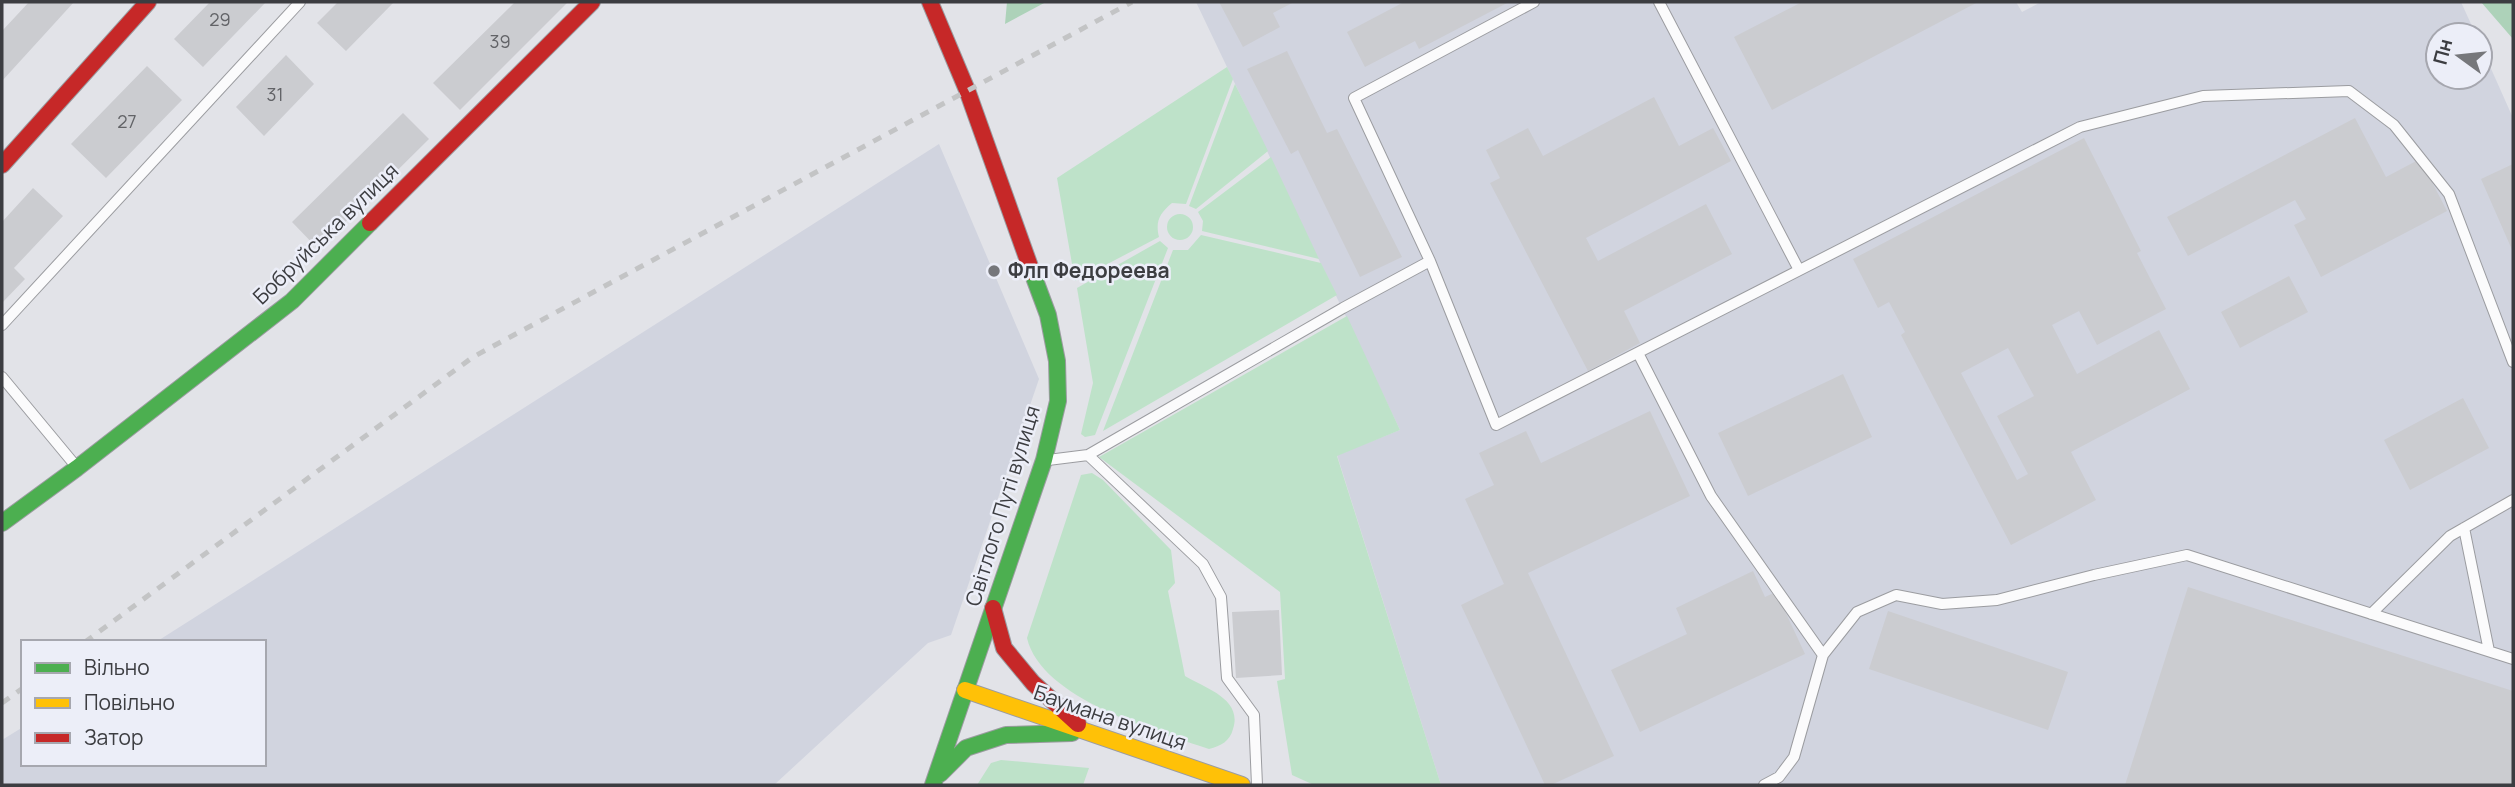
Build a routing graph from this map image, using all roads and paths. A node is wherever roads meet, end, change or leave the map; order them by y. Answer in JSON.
{"nodes":[{"id":1,"x":148,"y":2,"type":"edge"},
{"id":2,"x":299,"y":2,"type":"edge"},
{"id":3,"x":592,"y":2,"type":"edge"},
{"id":4,"x":930,"y":2,"type":"edge"},
{"id":5,"x":1534,"y":2,"type":"edge"},
{"id":6,"x":1659,"y":2,"type":"edge"},
{"id":7,"x":2,"y":165,"type":"edge"},
{"id":8,"x":1430,"y":261,"type":"junction"},
{"id":9,"x":1799,"y":270,"type":"junction"},
{"id":10,"x":2,"y":324,"type":"edge"},
{"id":11,"x":1638,"y":353,"type":"junction"},
{"id":12,"x":2513,"y":362,"type":"edge"},
{"id":13,"x":2,"y":377,"type":"edge"},
{"id":14,"x":1088,"y":455,"type":"junction"},
{"id":15,"x":1044,"y":460,"type":"junction"},
{"id":16,"x":77,"y":468,"type":"junction"},
{"id":17,"x":2513,"y":500,"type":"edge"},
{"id":18,"x":2,"y":523,"type":"edge"},
{"id":19,"x":2464,"y":528,"type":"junction"},
{"id":20,"x":993,"y":608,"type":"junction"},
{"id":21,"x":2371,"y":614,"type":"junction"},
{"id":22,"x":2489,"y":651,"type":"junction"},
{"id":23,"x":1824,"y":655,"type":"junction"},
{"id":24,"x":2513,"y":659,"type":"edge"},
{"id":25,"x":965,"y":690,"type":"junction"},
{"id":26,"x":1088,"y":732,"type":"junction"},
{"id":27,"x":934,"y":782,"type":"edge"},
{"id":28,"x":1242,"y":785,"type":"edge"},
{"id":29,"x":1257,"y":785,"type":"edge"},
{"id":30,"x":1764,"y":785,"type":"edge"}],
"edges":[{"from":1,"to":7,"type":"main road"},
{"from":2,"to":10,"type":"lane"},
{"from":3,"to":16,"type":"main road","name":"Бобруйська вулиця"},
{"from":4,"to":15,"type":"main road","name":"Світлого Путі вулиця"},
{"from":5,"to":8,"type":"lane"},
{"from":6,"to":9,"type":"lane"},
{"from":8,"to":11,"type":"lane"},
{"from":8,"to":14,"type":"lane"},
{"from":9,"to":11,"type":"lane"},
{"from":9,"to":12,"type":"lane"},
{"from":11,"to":23,"type":"lane"},
{"from":13,"to":16,"type":"lane"},
{"from":14,"to":15,"type":"lane"},
{"from":14,"to":29,"type":"lane"},
{"from":15,"to":20,"type":"main road","name":"Світлого Путі вулиця"},
{"from":16,"to":18,"type":"main road","name":"Бобруйська вулиця"},
{"from":17,"to":19,"type":"lane"},
{"from":19,"to":21,"type":"lane"},
{"from":19,"to":22,"type":"lane"},
{"from":20,"to":25,"type":"main road","name":"Світлого Путі вулиця"},
{"from":20,"to":26,"type":"main road"},
{"from":21,"to":22,"type":"lane"},
{"from":21,"to":23,"type":"lane"},
{"from":22,"to":24,"type":"lane"},
{"from":23,"to":30,"type":"lane"},
{"from":25,"to":26,"type":"main road","name":"Баумана вулиця"},
{"from":25,"to":27,"type":"main road","name":"Світлого Путі вулиця"},
{"from":26,"to":27,"type":"main road"},
{"from":26,"to":28,"type":"main road","name":"Баумана вулиця"}]}
